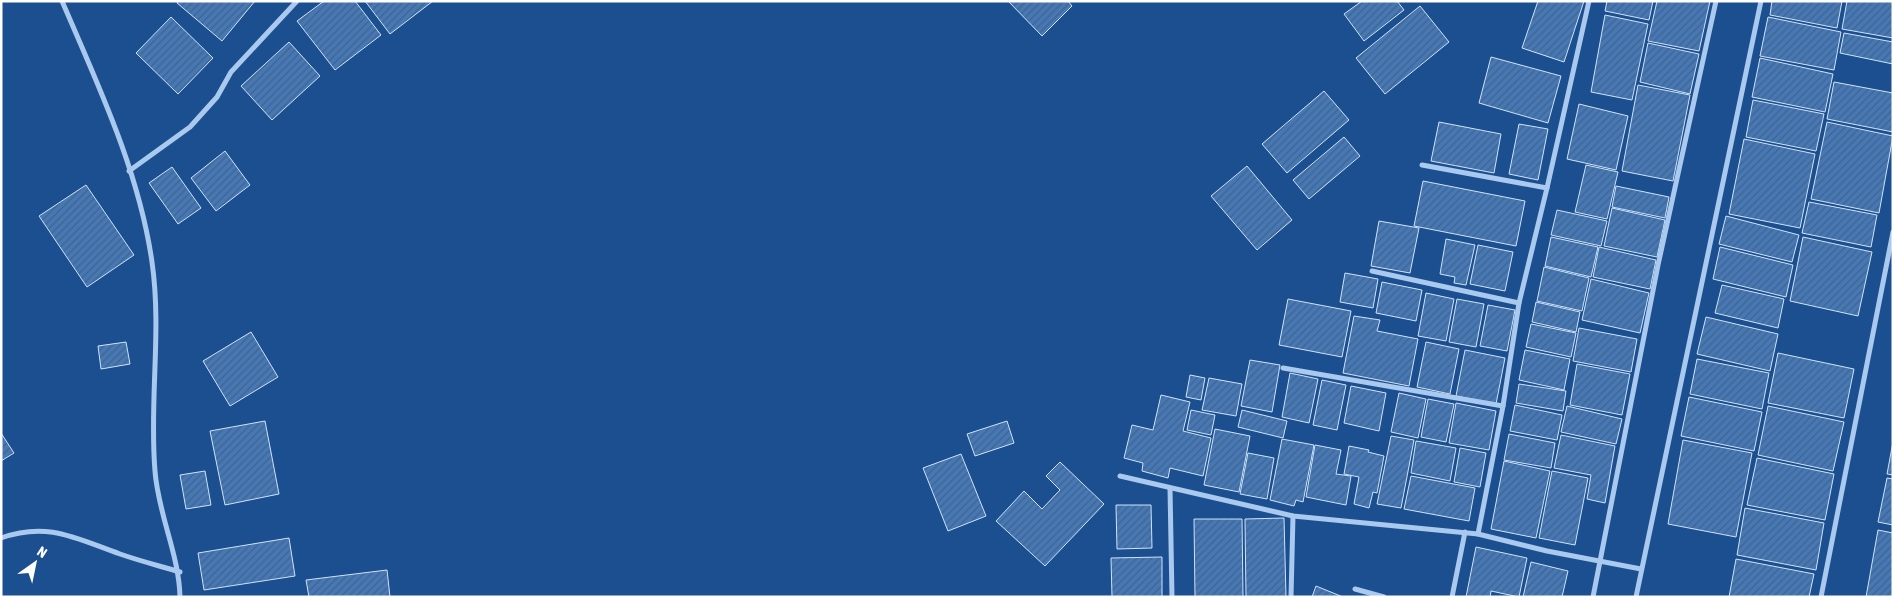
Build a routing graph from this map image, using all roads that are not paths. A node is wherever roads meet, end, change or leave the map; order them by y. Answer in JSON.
{"nodes":[{"id":1,"x":62,"y":1,"type":"edge"},
{"id":2,"x":297,"y":1,"type":"edge"},
{"id":3,"x":1589,"y":1,"type":"edge"},
{"id":4,"x":1716,"y":1,"type":"edge"},
{"id":5,"x":1761,"y":1,"type":"edge"},
{"id":6,"x":1422,"y":165,"type":"dead end"},
{"id":7,"x":129,"y":171,"type":"junction"},
{"id":8,"x":1547,"y":188,"type":"junction"},
{"id":9,"x":1893,"y":232,"type":"edge"},
{"id":10,"x":1372,"y":271,"type":"dead end"},
{"id":11,"x":1518,"y":303,"type":"junction"},
{"id":12,"x":1283,"y":368,"type":"dead end"},
{"id":13,"x":1503,"y":406,"type":"junction"},
{"id":14,"x":1120,"y":476,"type":"dead end"},
{"id":15,"x":1170,"y":488,"type":"junction"},
{"id":16,"x":1293,"y":516,"type":"junction"},
{"id":17,"x":1465,"y":532,"type":"junction"},
{"id":18,"x":1478,"y":534,"type":"junction"},
{"id":19,"x":1,"y":538,"type":"edge"},
{"id":20,"x":1600,"y":560,"type":"junction"},
{"id":21,"x":1641,"y":569,"type":"junction"},
{"id":22,"x":180,"y":572,"type":"junction"},
{"id":23,"x":1355,"y":589,"type":"dead end"},
{"id":24,"x":180,"y":597,"type":"edge"},
{"id":25,"x":1172,"y":597,"type":"edge"},
{"id":26,"x":1291,"y":597,"type":"edge"},
{"id":27,"x":1384,"y":597,"type":"edge"},
{"id":28,"x":1452,"y":597,"type":"edge"},
{"id":29,"x":1593,"y":597,"type":"edge"},
{"id":30,"x":1636,"y":597,"type":"edge"},
{"id":31,"x":1820,"y":597,"type":"edge"}],
"edges":[{"from":1,"to":7,"type":"street"},
{"from":2,"to":7,"type":"street"},
{"from":3,"to":8,"type":"street"},
{"from":4,"to":20,"type":"street"},
{"from":5,"to":21,"type":"street"},
{"from":6,"to":8,"type":"street"},
{"from":7,"to":22,"type":"street"},
{"from":8,"to":11,"type":"street"},
{"from":9,"to":31,"type":"street"},
{"from":10,"to":11,"type":"street"},
{"from":11,"to":13,"type":"street"},
{"from":12,"to":13,"type":"street"},
{"from":13,"to":18,"type":"street"},
{"from":14,"to":15,"type":"street"},
{"from":15,"to":16,"type":"street"},
{"from":15,"to":25,"type":"street"},
{"from":16,"to":17,"type":"street"},
{"from":16,"to":26,"type":"street"},
{"from":17,"to":18,"type":"street"},
{"from":17,"to":28,"type":"street"},
{"from":18,"to":20,"type":"street"},
{"from":19,"to":22,"type":"street"},
{"from":20,"to":21,"type":"street"},
{"from":20,"to":29,"type":"street"},
{"from":21,"to":30,"type":"street"},
{"from":22,"to":24,"type":"street"},
{"from":23,"to":27,"type":"street"}]}
